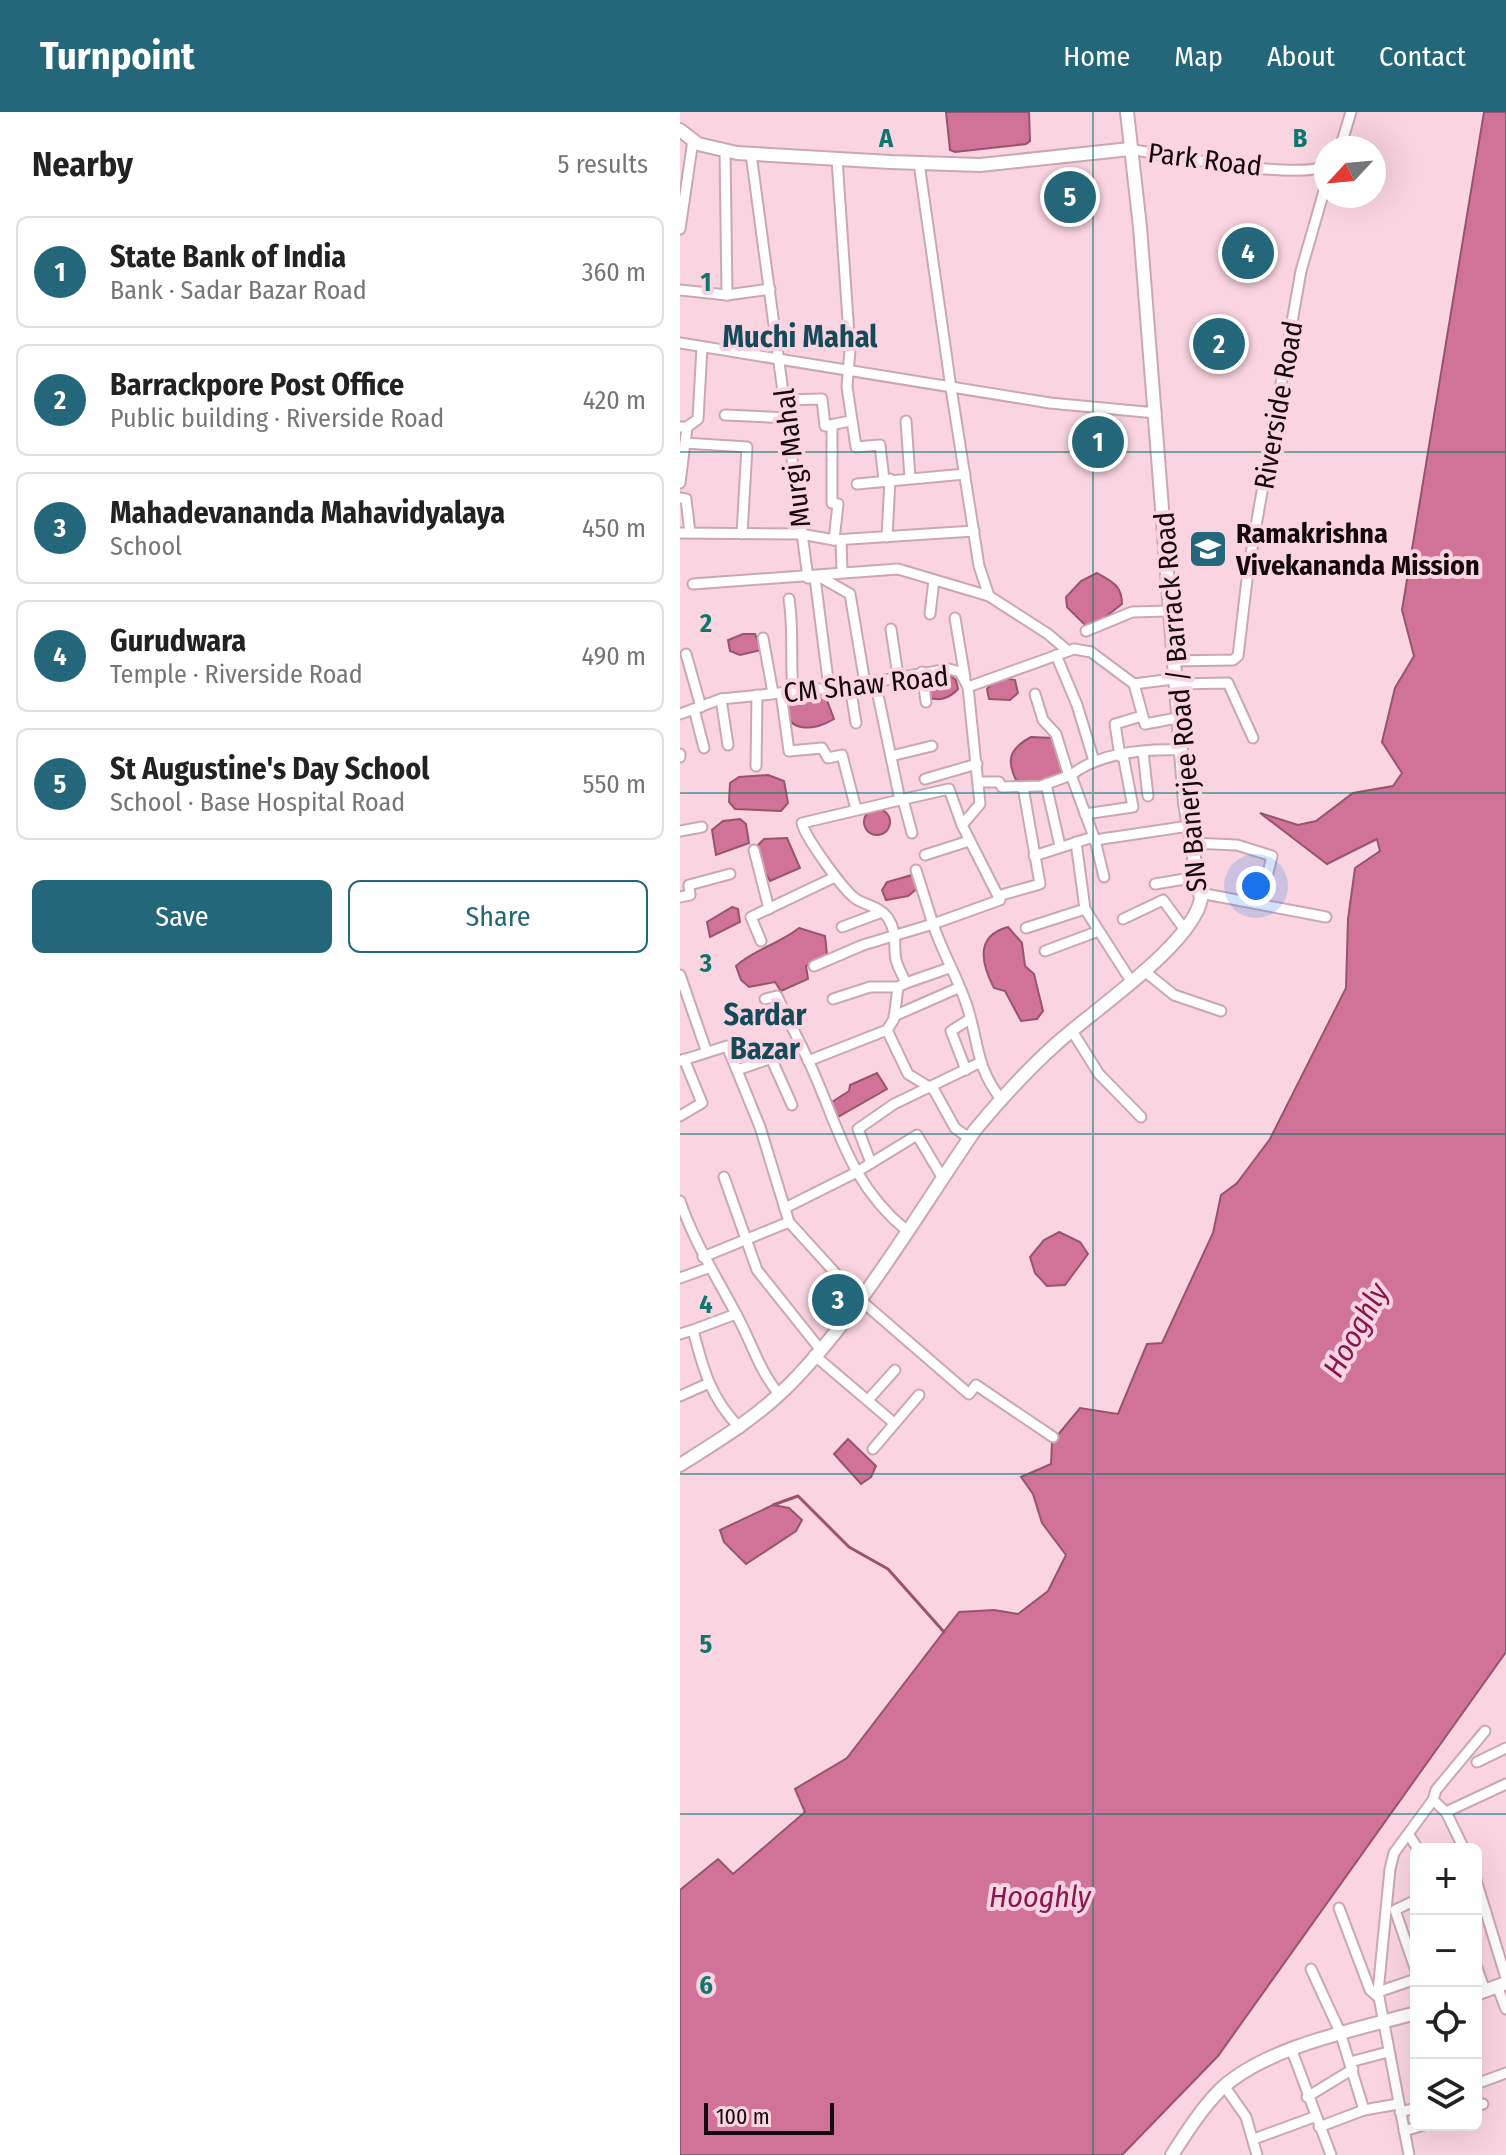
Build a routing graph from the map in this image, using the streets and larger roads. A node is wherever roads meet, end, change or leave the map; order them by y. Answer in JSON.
{"nodes":[{"id":1,"x":1127,"y":112,"type":"edge"},
{"id":2,"x":1351,"y":112,"type":"edge"},
{"id":3,"x":680,"y":130,"type":"edge"},
{"id":4,"x":1344,"y":136,"type":"edge"},
{"id":5,"x":693,"y":140,"type":"junction"},
{"id":6,"x":1130,"y":149,"type":"junction"},
{"id":7,"x":725,"y":150,"type":"junction"},
{"id":8,"x":751,"y":154,"type":"junction"},
{"id":9,"x":837,"y":159,"type":"junction"},
{"id":10,"x":919,"y":163,"type":"junction"},
{"id":11,"x":1314,"y":170,"type":"edge"},
{"id":12,"x":1311,"y":171,"type":"junction"},
{"id":13,"x":1314,"y":174,"type":"edge"},
{"id":14,"x":1319,"y":208,"type":"edge"},
{"id":15,"x":680,"y":229,"type":"edge"},
{"id":16,"x":770,"y":289,"type":"junction"},
{"id":17,"x":680,"y":290,"type":"edge"},
{"id":18,"x":727,"y":295,"type":"junction"},
{"id":19,"x":680,"y":343,"type":"edge"},
{"id":20,"x":702,"y":347,"type":"junction"},
{"id":21,"x":780,"y":359,"type":"junction"},
{"id":22,"x":849,"y":370,"type":"junction"},
{"id":23,"x":951,"y":388,"type":"junction"},
{"id":24,"x":785,"y":400,"type":"junction"},
{"id":25,"x":1156,"y":413,"type":"junction"},
{"id":26,"x":725,"y":415,"type":"dead end"},
{"id":27,"x":788,"y":418,"type":"junction"},
{"id":28,"x":850,"y":421,"type":"junction"},
{"id":29,"x":906,"y":421,"type":"dead end"},
{"id":30,"x":832,"y":425,"type":"junction"},
{"id":31,"x":683,"y":427,"type":"edge"},
{"id":32,"x":685,"y":443,"type":"junction"},
{"id":33,"x":965,"y":474,"type":"junction"},
{"id":34,"x":910,"y":478,"type":"junction"},
{"id":35,"x":887,"y":479,"type":"junction"},
{"id":36,"x":680,"y":483,"type":"edge"},
{"id":37,"x":857,"y":484,"type":"dead end"},
{"id":38,"x":680,"y":498,"type":"edge"},
{"id":39,"x":974,"y":531,"type":"junction"},
{"id":40,"x":685,"y":533,"type":"edge"},
{"id":41,"x":742,"y":534,"type":"junction"},
{"id":42,"x":801,"y":534,"type":"junction"},
{"id":43,"x":887,"y":537,"type":"junction"},
{"id":44,"x":837,"y":540,"type":"junction"},
{"id":45,"x":842,"y":571,"type":"junction"},
{"id":46,"x":811,"y":576,"type":"junction"},
{"id":47,"x":934,"y":580,"type":"junction"},
{"id":48,"x":693,"y":584,"type":"dead end"},
{"id":49,"x":989,"y":596,"type":"junction"},
{"id":50,"x":789,"y":599,"type":"dead end"},
{"id":51,"x":1168,"y":611,"type":"junction"},
{"id":52,"x":930,"y":614,"type":"dead end"},
{"id":53,"x":955,"y":618,"type":"dead end"},
{"id":54,"x":891,"y":629,"type":"dead end"},
{"id":55,"x":1086,"y":631,"type":"dead end"},
{"id":56,"x":763,"y":638,"type":"dead end"},
{"id":57,"x":1068,"y":651,"type":"junction"},
{"id":58,"x":686,"y":654,"type":"dead end"},
{"id":59,"x":1056,"y":655,"type":"junction"},
{"id":60,"x":1172,"y":661,"type":"junction"},
{"id":61,"x":922,"y":672,"type":"junction"},
{"id":62,"x":898,"y":676,"type":"junction"},
{"id":63,"x":1174,"y":681,"type":"junction"},
{"id":64,"x":870,"y":682,"type":"junction"},
{"id":65,"x":967,"y":684,"type":"junction"},
{"id":66,"x":1134,"y":684,"type":"junction"},
{"id":67,"x":850,"y":686,"type":"junction"},
{"id":68,"x":829,"y":688,"type":"junction"},
{"id":69,"x":793,"y":691,"type":"junction"},
{"id":70,"x":777,"y":693,"type":"junction"},
{"id":71,"x":1035,"y":694,"type":"dead end"},
{"id":72,"x":757,"y":695,"type":"junction"},
{"id":73,"x":721,"y":699,"type":"junction"},
{"id":74,"x":926,"y":702,"type":"dead end"},
{"id":75,"x":698,"y":708,"type":"junction"},
{"id":76,"x":680,"y":714,"type":"edge"},
{"id":77,"x":1142,"y":716,"type":"junction"},
{"id":78,"x":1177,"y":718,"type":"junction"},
{"id":79,"x":856,"y":723,"type":"dead end"},
{"id":80,"x":1253,"y":738,"type":"dead end"},
{"id":81,"x":728,"y":745,"type":"dead end"},
{"id":82,"x":932,"y":746,"type":"dead end"},
{"id":83,"x":704,"y":748,"type":"dead end"},
{"id":84,"x":1180,"y":750,"type":"junction"},
{"id":85,"x":1143,"y":752,"type":"junction"},
{"id":86,"x":891,"y":756,"type":"junction"},
{"id":87,"x":1122,"y":756,"type":"junction"},
{"id":88,"x":1094,"y":761,"type":"junction"},
{"id":89,"x":977,"y":764,"type":"junction"},
{"id":90,"x":756,"y":766,"type":"dead end"},
{"id":91,"x":1070,"y":775,"type":"junction"},
{"id":92,"x":925,"y":779,"type":"dead end"},
{"id":93,"x":980,"y":782,"type":"junction"},
{"id":94,"x":1046,"y":784,"type":"junction"},
{"id":95,"x":1023,"y":787,"type":"junction"},
{"id":96,"x":1148,"y":796,"type":"dead end"},
{"id":97,"x":901,"y":800,"type":"junction"},
{"id":98,"x":856,"y":809,"type":"junction"},
{"id":99,"x":1085,"y":814,"type":"junction"},
{"id":100,"x":962,"y":825,"type":"junction"},
{"id":101,"x":1189,"y":826,"type":"junction"},
{"id":102,"x":702,"y":827,"type":"dead end"},
{"id":103,"x":680,"y":831,"type":"edge"},
{"id":104,"x":912,"y":833,"type":"dead end"},
{"id":105,"x":1094,"y":838,"type":"junction"},
{"id":106,"x":969,"y":841,"type":"junction"},
{"id":107,"x":1076,"y":842,"type":"junction"},
{"id":108,"x":1191,"y":843,"type":"junction"},
{"id":109,"x":1060,"y":846,"type":"junction"},
{"id":110,"x":754,"y":850,"type":"dead end"},
{"id":111,"x":925,"y":855,"type":"dead end"},
{"id":112,"x":1034,"y":856,"type":"junction"},
{"id":113,"x":916,"y":870,"type":"dead end"},
{"id":114,"x":730,"y":874,"type":"dead end"},
{"id":115,"x":835,"y":877,"type":"junction"},
{"id":116,"x":1104,"y":877,"type":"dead end"},
{"id":117,"x":1197,"y":877,"type":"junction"},
{"id":118,"x":1155,"y":884,"type":"dead end"},
{"id":119,"x":1200,"y":893,"type":"junction"},
{"id":120,"x":998,"y":896,"type":"junction"},
{"id":121,"x":680,"y":897,"type":"edge"},
{"id":122,"x":1261,"y":902,"type":"junction"},
{"id":123,"x":769,"y":909,"type":"junction"},
{"id":124,"x":1085,"y":909,"type":"junction"},
{"id":125,"x":882,"y":912,"type":"junction"},
{"id":126,"x":1326,"y":917,"type":"dead end"},
{"id":127,"x":1123,"y":919,"type":"dead end"},
{"id":128,"x":933,"y":924,"type":"junction"},
{"id":129,"x":842,"y":927,"type":"dead end"},
{"id":130,"x":1026,"y":928,"type":"dead end"},
{"id":131,"x":1185,"y":930,"type":"junction"},
{"id":132,"x":1096,"y":932,"type":"junction"},
{"id":133,"x":897,"y":937,"type":"junction"},
{"id":134,"x":761,"y":941,"type":"dead end"},
{"id":135,"x":1045,"y":951,"type":"dead end"},
{"id":136,"x":814,"y":966,"type":"dead end"},
{"id":137,"x":949,"y":968,"type":"junction"},
{"id":138,"x":1143,"y":970,"type":"junction"},
{"id":139,"x":680,"y":975,"type":"edge"},
{"id":140,"x":1131,"y":981,"type":"junction"},
{"id":141,"x":902,"y":985,"type":"junction"},
{"id":142,"x":958,"y":988,"type":"junction"},
{"id":143,"x":765,"y":999,"type":"dead end"},
{"id":144,"x":833,"y":999,"type":"dead end"},
{"id":145,"x":1221,"y":1011,"type":"dead end"},
{"id":146,"x":894,"y":1016,"type":"junction"},
{"id":147,"x":970,"y":1019,"type":"junction"},
{"id":148,"x":887,"y":1030,"type":"junction"},
{"id":149,"x":1072,"y":1031,"type":"junction"},
{"id":150,"x":801,"y":1048,"type":"junction"},
{"id":151,"x":706,"y":1050,"type":"junction"},
{"id":152,"x":771,"y":1058,"type":"junction"},
{"id":153,"x":682,"y":1060,"type":"edge"},
{"id":154,"x":808,"y":1061,"type":"junction"},
{"id":155,"x":979,"y":1063,"type":"junction"},
{"id":156,"x":737,"y":1070,"type":"junction"},
{"id":157,"x":966,"y":1070,"type":"junction"},
{"id":158,"x":929,"y":1087,"type":"junction"},
{"id":159,"x":1001,"y":1099,"type":"junction"},
{"id":160,"x":792,"y":1105,"type":"dead end"},
{"id":161,"x":680,"y":1116,"type":"edge"},
{"id":162,"x":1141,"y":1117,"type":"dead end"},
{"id":163,"x":969,"y":1138,"type":"junction"},
{"id":164,"x":871,"y":1163,"type":"junction"},
{"id":165,"x":855,"y":1173,"type":"junction"},
{"id":166,"x":724,"y":1177,"type":"dead end"},
{"id":167,"x":942,"y":1177,"type":"junction"},
{"id":168,"x":680,"y":1201,"type":"edge"},
{"id":169,"x":785,"y":1208,"type":"junction"},
{"id":170,"x":789,"y":1222,"type":"junction"},
{"id":171,"x":906,"y":1230,"type":"junction"},
{"id":172,"x":685,"y":1231,"type":"edge"},
{"id":173,"x":747,"y":1241,"type":"junction"},
{"id":174,"x":703,"y":1257,"type":"junction"},
{"id":175,"x":708,"y":1268,"type":"junction"},
{"id":176,"x":680,"y":1278,"type":"edge"},
{"id":177,"x":858,"y":1298,"type":"junction"},
{"id":178,"x":736,"y":1314,"type":"junction"},
{"id":179,"x":693,"y":1330,"type":"junction"},
{"id":180,"x":680,"y":1334,"type":"edge"},
{"id":181,"x":817,"y":1352,"type":"junction"},
{"id":182,"x":895,"y":1370,"type":"dead end"},
{"id":183,"x":707,"y":1384,"type":"junction"},
{"id":184,"x":779,"y":1394,"type":"junction"},
{"id":185,"x":919,"y":1395,"type":"dead end"},
{"id":186,"x":680,"y":1396,"type":"edge"},
{"id":187,"x":868,"y":1400,"type":"junction"},
{"id":188,"x":894,"y":1423,"type":"junction"},
{"id":189,"x":740,"y":1428,"type":"junction"},
{"id":190,"x":1053,"y":1437,"type":"dead end"},
{"id":191,"x":873,"y":1449,"type":"dead end"},
{"id":192,"x":680,"y":1465,"type":"edge"},
{"id":193,"x":1485,"y":1731,"type":"dead end"},
{"id":194,"x":1506,"y":1748,"type":"edge"},
{"id":195,"x":1477,"y":1762,"type":"dead end"},
{"id":196,"x":1506,"y":1784,"type":"edge"},
{"id":197,"x":1433,"y":1800,"type":"junction"},
{"id":198,"x":1446,"y":1812,"type":"junction"},
{"id":199,"x":1409,"y":1835,"type":"junction"},
{"id":200,"x":1414,"y":1843,"type":"edge"},
{"id":201,"x":1461,"y":1843,"type":"edge"},
{"id":202,"x":1410,"y":1903,"type":"edge"},
{"id":203,"x":1339,"y":1908,"type":"dead end"},
{"id":204,"x":1482,"y":1915,"type":"edge"},
{"id":205,"x":1410,"y":1954,"type":"edge"},
{"id":206,"x":1311,"y":1969,"type":"dead end"},
{"id":207,"x":1410,"y":1982,"type":"edge"},
{"id":208,"x":1494,"y":1986,"type":"edge"},
{"id":209,"x":1379,"y":1995,"type":"junction"},
{"id":210,"x":1506,"y":2009,"type":"edge"},
{"id":211,"x":1410,"y":2015,"type":"edge"},
{"id":212,"x":1382,"y":2022,"type":"junction"},
{"id":213,"x":1340,"y":2032,"type":"junction"},
{"id":214,"x":1292,"y":2051,"type":"junction"},
{"id":215,"x":1388,"y":2052,"type":"junction"},
{"id":216,"x":1352,"y":2066,"type":"junction"},
{"id":217,"x":1506,"y":2073,"type":"edge"},
{"id":218,"x":1482,"y":2082,"type":"edge"},
{"id":219,"x":1225,"y":2087,"type":"junction"},
{"id":220,"x":1307,"y":2097,"type":"junction"},
{"id":221,"x":1399,"y":2108,"type":"junction"},
{"id":222,"x":1410,"y":2108,"type":"edge"},
{"id":223,"x":1364,"y":2110,"type":"junction"},
{"id":224,"x":1316,"y":2122,"type":"junction"},
{"id":225,"x":1410,"y":2129,"type":"edge"},
{"id":226,"x":1404,"y":2131,"type":"junction"},
{"id":227,"x":1254,"y":2139,"type":"junction"},
{"id":228,"x":1172,"y":2155,"type":"edge"},
{"id":229,"x":1257,"y":2155,"type":"edge"},
{"id":230,"x":1331,"y":2155,"type":"edge"},
{"id":231,"x":1409,"y":2155,"type":"edge"}],
"edges":[{"from":1,"to":6,"type":"street","name":"SN Banerjee Road / Barrack Road"},
{"from":2,"to":4,"type":"street"},
{"from":3,"to":5,"type":"street"},
{"from":5,"to":7,"type":"street"},
{"from":5,"to":15,"type":"street"},
{"from":6,"to":10,"type":"street"},
{"from":6,"to":12,"type":"street","name":"Park Road"},
{"from":6,"to":25,"type":"street","name":"SN Banerjee Road / Barrack Road"},
{"from":7,"to":8,"type":"street"},
{"from":7,"to":18,"type":"street"},
{"from":8,"to":9,"type":"street"},
{"from":8,"to":16,"type":"street","name":"Murgi Mahal"},
{"from":9,"to":10,"type":"street"},
{"from":9,"to":22,"type":"street"},
{"from":10,"to":23,"type":"street"},
{"from":11,"to":12,"type":"street","name":"Park Road"},
{"from":12,"to":13,"type":"street"},
{"from":14,"to":60,"type":"street","name":"Riverside Road"},
{"from":16,"to":18,"type":"street"},
{"from":16,"to":21,"type":"street","name":"Murgi Mahal"},
{"from":17,"to":18,"type":"street"},
{"from":19,"to":20,"type":"street"},
{"from":20,"to":21,"type":"street"},
{"from":20,"to":31,"type":"street"},
{"from":21,"to":22,"type":"street"},
{"from":21,"to":24,"type":"street","name":"Murgi Mahal"},
{"from":22,"to":23,"type":"street"},
{"from":22,"to":28,"type":"street"},
{"from":23,"to":25,"type":"street"},
{"from":23,"to":33,"type":"street"},
{"from":24,"to":27,"type":"street","name":"Murgi Mahal"},
{"from":24,"to":30,"type":"street"},
{"from":25,"to":51,"type":"street","name":"SN Banerjee Road / Barrack Road"},
{"from":26,"to":27,"type":"street"},
{"from":27,"to":42,"type":"street","name":"Murgi Mahal"},
{"from":28,"to":30,"type":"street"},
{"from":28,"to":35,"type":"street"},
{"from":29,"to":34,"type":"street"},
{"from":30,"to":44,"type":"street"},
{"from":31,"to":32,"type":"street"},
{"from":32,"to":36,"type":"street"},
{"from":32,"to":41,"type":"street"},
{"from":33,"to":34,"type":"street"},
{"from":33,"to":39,"type":"street"},
{"from":34,"to":35,"type":"street"},
{"from":35,"to":37,"type":"street"},
{"from":35,"to":43,"type":"street"},
{"from":38,"to":40,"type":"street"},
{"from":39,"to":43,"type":"street"},
{"from":39,"to":49,"type":"street"},
{"from":40,"to":41,"type":"street"},
{"from":41,"to":42,"type":"street"},
{"from":42,"to":44,"type":"street"},
{"from":42,"to":46,"type":"street","name":"Murgi Mahal"},
{"from":43,"to":44,"type":"street"},
{"from":44,"to":45,"type":"street"},
{"from":45,"to":46,"type":"street"},
{"from":45,"to":47,"type":"street"},
{"from":46,"to":48,"type":"street"},
{"from":46,"to":64,"type":"street"},
{"from":46,"to":68,"type":"street","name":"Murgi Mahal"},
{"from":47,"to":49,"type":"street"},
{"from":47,"to":52,"type":"street"},
{"from":49,"to":57,"type":"street"},
{"from":50,"to":69,"type":"street"},
{"from":51,"to":55,"type":"street"},
{"from":51,"to":60,"type":"street","name":"SN Banerjee Road / Barrack Road"},
{"from":53,"to":65,"type":"street"},
{"from":54,"to":62,"type":"street"},
{"from":56,"to":70,"type":"street"},
{"from":57,"to":59,"type":"street","name":"CM Shaw Road"},
{"from":57,"to":66,"type":"street"},
{"from":58,"to":75,"type":"street"},
{"from":59,"to":65,"type":"street","name":"CM Shaw Road"},
{"from":59,"to":88,"type":"street"},
{"from":60,"to":63,"type":"street","name":"SN Banerjee Road / Barrack Road"},
{"from":61,"to":62,"type":"street","name":"CM Shaw Road"},
{"from":61,"to":65,"type":"street","name":"CM Shaw Road"},
{"from":61,"to":74,"type":"street"},
{"from":62,"to":64,"type":"street","name":"CM Shaw Road"},
{"from":63,"to":66,"type":"street"},
{"from":63,"to":78,"type":"street","name":"SN Banerjee Road / Barrack Road"},
{"from":63,"to":80,"type":"street"},
{"from":64,"to":67,"type":"street","name":"CM Shaw Road"},
{"from":64,"to":86,"type":"street"},
{"from":65,"to":89,"type":"street"},
{"from":66,"to":77,"type":"street"},
{"from":67,"to":68,"type":"street","name":"CM Shaw Road"},
{"from":67,"to":79,"type":"street"},
{"from":68,"to":69,"type":"street","name":"CM Shaw Road"},
{"from":69,"to":70,"type":"street","name":"CM Shaw Road"},
{"from":70,"to":72,"type":"street","name":"CM Shaw Road"},
{"from":70,"to":98,"type":"street"},
{"from":71,"to":91,"type":"street"},
{"from":72,"to":73,"type":"street","name":"CM Shaw Road"},
{"from":72,"to":90,"type":"street"},
{"from":73,"to":75,"type":"street","name":"CM Shaw Road"},
{"from":73,"to":81,"type":"street"},
{"from":75,"to":76,"type":"street","name":"CM Shaw Road"},
{"from":75,"to":83,"type":"street"},
{"from":77,"to":78,"type":"street"},
{"from":77,"to":87,"type":"street"},
{"from":78,"to":84,"type":"street","name":"SN Banerjee Road / Barrack Road"},
{"from":82,"to":86,"type":"street"},
{"from":84,"to":85,"type":"street"},
{"from":84,"to":101,"type":"street","name":"SN Banerjee Road / Barrack Road"},
{"from":85,"to":87,"type":"street"},
{"from":85,"to":96,"type":"street"},
{"from":86,"to":97,"type":"street"},
{"from":87,"to":88,"type":"street"},
{"from":87,"to":99,"type":"street"},
{"from":88,"to":91,"type":"street"},
{"from":89,"to":92,"type":"street"},
{"from":89,"to":93,"type":"street"},
{"from":91,"to":94,"type":"street"},
{"from":91,"to":99,"type":"street"},
{"from":93,"to":95,"type":"street"},
{"from":93,"to":100,"type":"street"},
{"from":94,"to":95,"type":"street"},
{"from":94,"to":109,"type":"street"},
{"from":95,"to":112,"type":"street"},
{"from":97,"to":98,"type":"street"},
{"from":97,"to":100,"type":"street"},
{"from":97,"to":104,"type":"street"},
{"from":98,"to":115,"type":"street"},
{"from":99,"to":105,"type":"street"},
{"from":100,"to":106,"type":"street"},
{"from":101,"to":105,"type":"street"},
{"from":101,"to":108,"type":"street","name":"SN Banerjee Road / Barrack Road"},
{"from":102,"to":103,"type":"street"},
{"from":105,"to":107,"type":"street"},
{"from":105,"to":116,"type":"street"},
{"from":106,"to":111,"type":"street"},
{"from":106,"to":120,"type":"street"},
{"from":107,"to":109,"type":"street"},
{"from":107,"to":124,"type":"street"},
{"from":108,"to":117,"type":"street","name":"SN Banerjee Road / Barrack Road"},
{"from":108,"to":122,"type":"street"},
{"from":109,"to":112,"type":"street"},
{"from":110,"to":123,"type":"street"},
{"from":112,"to":120,"type":"street"},
{"from":113,"to":128,"type":"street"},
{"from":114,"to":121,"type":"street"},
{"from":115,"to":123,"type":"street"},
{"from":115,"to":125,"type":"street"},
{"from":117,"to":118,"type":"street"},
{"from":117,"to":119,"type":"street","name":"SN Banerjee Road / Barrack Road"},
{"from":119,"to":122,"type":"street"},
{"from":119,"to":131,"type":"street","name":"SN Banerjee Road / Barrack Road"},
{"from":120,"to":128,"type":"street"},
{"from":122,"to":126,"type":"street"},
{"from":123,"to":134,"type":"street"},
{"from":124,"to":130,"type":"street"},
{"from":124,"to":132,"type":"street"},
{"from":125,"to":129,"type":"street"},
{"from":125,"to":133,"type":"street"},
{"from":127,"to":131,"type":"street"},
{"from":128,"to":133,"type":"street"},
{"from":128,"to":137,"type":"street"},
{"from":131,"to":138,"type":"street","name":"SN Banerjee Road / Barrack Road"},
{"from":132,"to":135,"type":"street"},
{"from":132,"to":140,"type":"street"},
{"from":133,"to":136,"type":"street"},
{"from":133,"to":141,"type":"street"},
{"from":137,"to":141,"type":"street"},
{"from":137,"to":142,"type":"street"},
{"from":138,"to":140,"type":"street","name":"SN Banerjee Road / Barrack Road"},
{"from":138,"to":145,"type":"street"},
{"from":139,"to":151,"type":"street"},
{"from":140,"to":149,"type":"street","name":"SN Banerjee Road / Barrack Road"},
{"from":141,"to":144,"type":"street"},
{"from":141,"to":146,"type":"street"},
{"from":142,"to":146,"type":"street"},
{"from":142,"to":147,"type":"street"},
{"from":143,"to":150,"type":"street"},
{"from":146,"to":148,"type":"street"},
{"from":147,"to":155,"type":"street"},
{"from":147,"to":157,"type":"street"},
{"from":148,"to":154,"type":"street"},
{"from":148,"to":158,"type":"street"},
{"from":149,"to":159,"type":"street","name":"SN Banerjee Road / Barrack Road"},
{"from":149,"to":162,"type":"street"},
{"from":150,"to":152,"type":"street"},
{"from":150,"to":154,"type":"street"},
{"from":151,"to":153,"type":"street"},
{"from":151,"to":156,"type":"street"},
{"from":152,"to":156,"type":"street"},
{"from":152,"to":160,"type":"street"},
{"from":153,"to":161,"type":"street"},
{"from":154,"to":165,"type":"street"},
{"from":155,"to":157,"type":"street"},
{"from":155,"to":159,"type":"street"},
{"from":156,"to":169,"type":"street"},
{"from":157,"to":158,"type":"street"},
{"from":158,"to":163,"type":"street"},
{"from":158,"to":164,"type":"street"},
{"from":159,"to":163,"type":"street","name":"SN Banerjee Road / Barrack Road"},
{"from":163,"to":167,"type":"street","name":"SN Banerjee Road / Barrack Road"},
{"from":164,"to":165,"type":"street"},
{"from":164,"to":167,"type":"street"},
{"from":165,"to":169,"type":"street"},
{"from":165,"to":171,"type":"street"},
{"from":166,"to":173,"type":"street"},
{"from":167,"to":171,"type":"street","name":"SN Banerjee Road / Barrack Road"},
{"from":168,"to":172,"type":"street"},
{"from":169,"to":170,"type":"street"},
{"from":170,"to":173,"type":"street"},
{"from":170,"to":177,"type":"street"},
{"from":171,"to":177,"type":"street","name":"SN Banerjee Road / Barrack Road"},
{"from":172,"to":174,"type":"street"},
{"from":173,"to":174,"type":"street"},
{"from":173,"to":181,"type":"street"},
{"from":174,"to":175,"type":"street"},
{"from":175,"to":176,"type":"street"},
{"from":175,"to":178,"type":"street"},
{"from":177,"to":181,"type":"street","name":"SN Banerjee Road / Barrack Road"},
{"from":177,"to":190,"type":"street"},
{"from":178,"to":179,"type":"street"},
{"from":178,"to":184,"type":"street"},
{"from":179,"to":180,"type":"street"},
{"from":179,"to":183,"type":"street"},
{"from":181,"to":184,"type":"street","name":"SN Banerjee Road / Barrack Road"},
{"from":181,"to":187,"type":"street"},
{"from":182,"to":187,"type":"street"},
{"from":183,"to":186,"type":"street"},
{"from":183,"to":189,"type":"street"},
{"from":184,"to":189,"type":"street","name":"SN Banerjee Road / Barrack Road"},
{"from":185,"to":188,"type":"street"},
{"from":187,"to":188,"type":"street"},
{"from":188,"to":191,"type":"street"},
{"from":189,"to":192,"type":"street","name":"SN Banerjee Road / Barrack Road"},
{"from":193,"to":197,"type":"street"},
{"from":194,"to":195,"type":"street"},
{"from":196,"to":198,"type":"street"},
{"from":197,"to":198,"type":"street"},
{"from":197,"to":199,"type":"street"},
{"from":198,"to":201,"type":"street"},
{"from":199,"to":200,"type":"street"},
{"from":199,"to":209,"type":"street"},
{"from":202,"to":205,"type":"street"},
{"from":203,"to":209,"type":"street"},
{"from":204,"to":208,"type":"street"},
{"from":206,"to":213,"type":"street"},
{"from":207,"to":209,"type":"street"},
{"from":208,"to":210,"type":"street"},
{"from":209,"to":212,"type":"street"},
{"from":211,"to":212,"type":"street"},
{"from":212,"to":213,"type":"street"},
{"from":212,"to":215,"type":"street"},
{"from":213,"to":214,"type":"street"},
{"from":213,"to":216,"type":"street"},
{"from":214,"to":219,"type":"street"},
{"from":214,"to":220,"type":"street"},
{"from":215,"to":216,"type":"street"},
{"from":215,"to":221,"type":"street"},
{"from":216,"to":220,"type":"street"},
{"from":216,"to":223,"type":"street"},
{"from":217,"to":218,"type":"street"},
{"from":219,"to":227,"type":"street"},
{"from":219,"to":228,"type":"street"},
{"from":220,"to":224,"type":"street"},
{"from":221,"to":222,"type":"street"},
{"from":221,"to":223,"type":"street"},
{"from":221,"to":226,"type":"street"},
{"from":223,"to":224,"type":"street"},
{"from":224,"to":227,"type":"street"},
{"from":224,"to":230,"type":"street"},
{"from":225,"to":226,"type":"street"},
{"from":226,"to":231,"type":"street"},
{"from":227,"to":229,"type":"street"}]}
